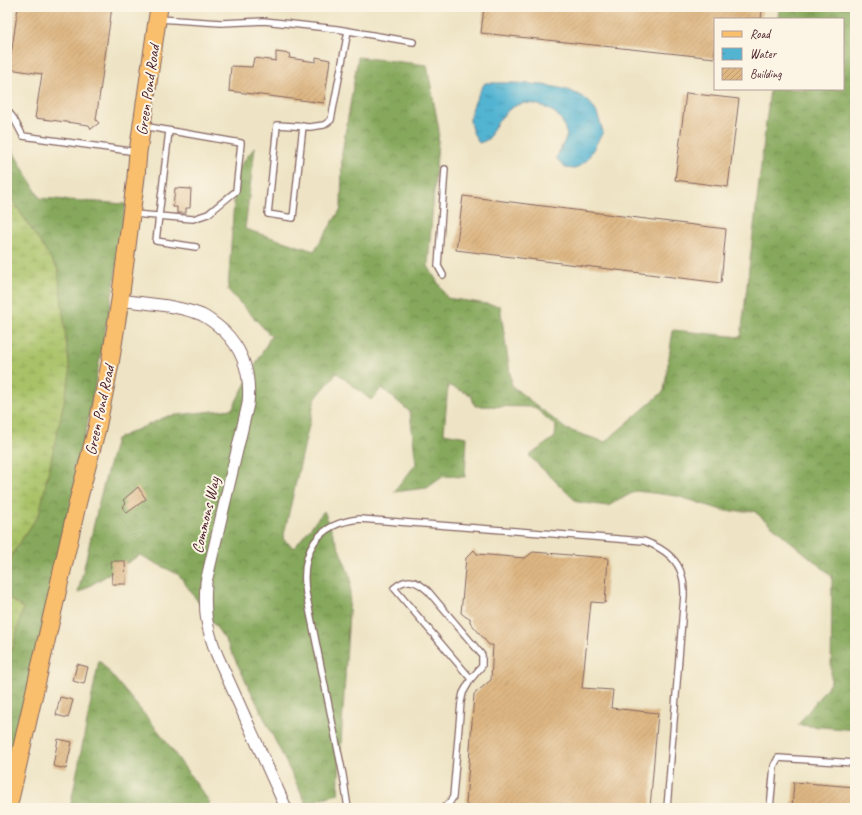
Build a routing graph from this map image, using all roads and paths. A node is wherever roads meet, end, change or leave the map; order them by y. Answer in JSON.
{"nodes":[{"id":1,"x":158,"y":13,"type":"edge"},
{"id":2,"x":348,"y":31,"type":"junction"},
{"id":3,"x":413,"y":42,"type":"dead end"},
{"id":4,"x":7,"y":110,"type":"edge"},
{"id":5,"x":142,"y":126,"type":"junction"},
{"id":6,"x":303,"y":126,"type":"junction"},
{"id":7,"x":169,"y":131,"type":"junction"},
{"id":8,"x":138,"y":152,"type":"junction"},
{"id":9,"x":445,"y":169,"type":"dead end"},
{"id":10,"x":131,"y":214,"type":"junction"},
{"id":11,"x":159,"y":216,"type":"junction"},
{"id":12,"x":196,"y":247,"type":"dead end"},
{"id":13,"x":443,"y":275,"type":"dead end"},
{"id":14,"x":120,"y":300,"type":"junction"},
{"id":15,"x":471,"y":679,"type":"junction"},
{"id":16,"x":855,"y":763,"type":"edge"},
{"id":17,"x":8,"y":808,"type":"edge"},
{"id":18,"x":286,"y":808,"type":"edge"},
{"id":19,"x":348,"y":808,"type":"edge"},
{"id":20,"x":443,"y":808,"type":"edge"},
{"id":21,"x":667,"y":808,"type":"edge"},
{"id":22,"x":770,"y":808,"type":"edge"}],
"edges":[{"from":1,"to":2,"type":"lane"},
{"from":1,"to":5,"type":"main road","name":"Green Pond Road"},
{"from":2,"to":3,"type":"lane"},
{"from":2,"to":6,"type":"lane"},
{"from":4,"to":8,"type":"lane"},
{"from":5,"to":7,"type":"lane"},
{"from":5,"to":8,"type":"main road","name":"Green Pond Road"},
{"from":6,"to":6,"type":"lane"},
{"from":7,"to":11,"type":"lane"},
{"from":7,"to":11,"type":"lane"},
{"from":8,"to":10,"type":"main road","name":"Green Pond Road"},
{"from":9,"to":13,"type":"lane"},
{"from":10,"to":11,"type":"lane"},
{"from":10,"to":14,"type":"main road","name":"Green Pond Road"},
{"from":11,"to":12,"type":"lane"},
{"from":14,"to":17,"type":"main road","name":"Green Pond Road"},
{"from":14,"to":18,"type":"street","name":"Commons Way"},
{"from":15,"to":15,"type":"lane"},
{"from":15,"to":20,"type":"lane"},
{"from":16,"to":22,"type":"lane"},
{"from":19,"to":21,"type":"lane"}]}
